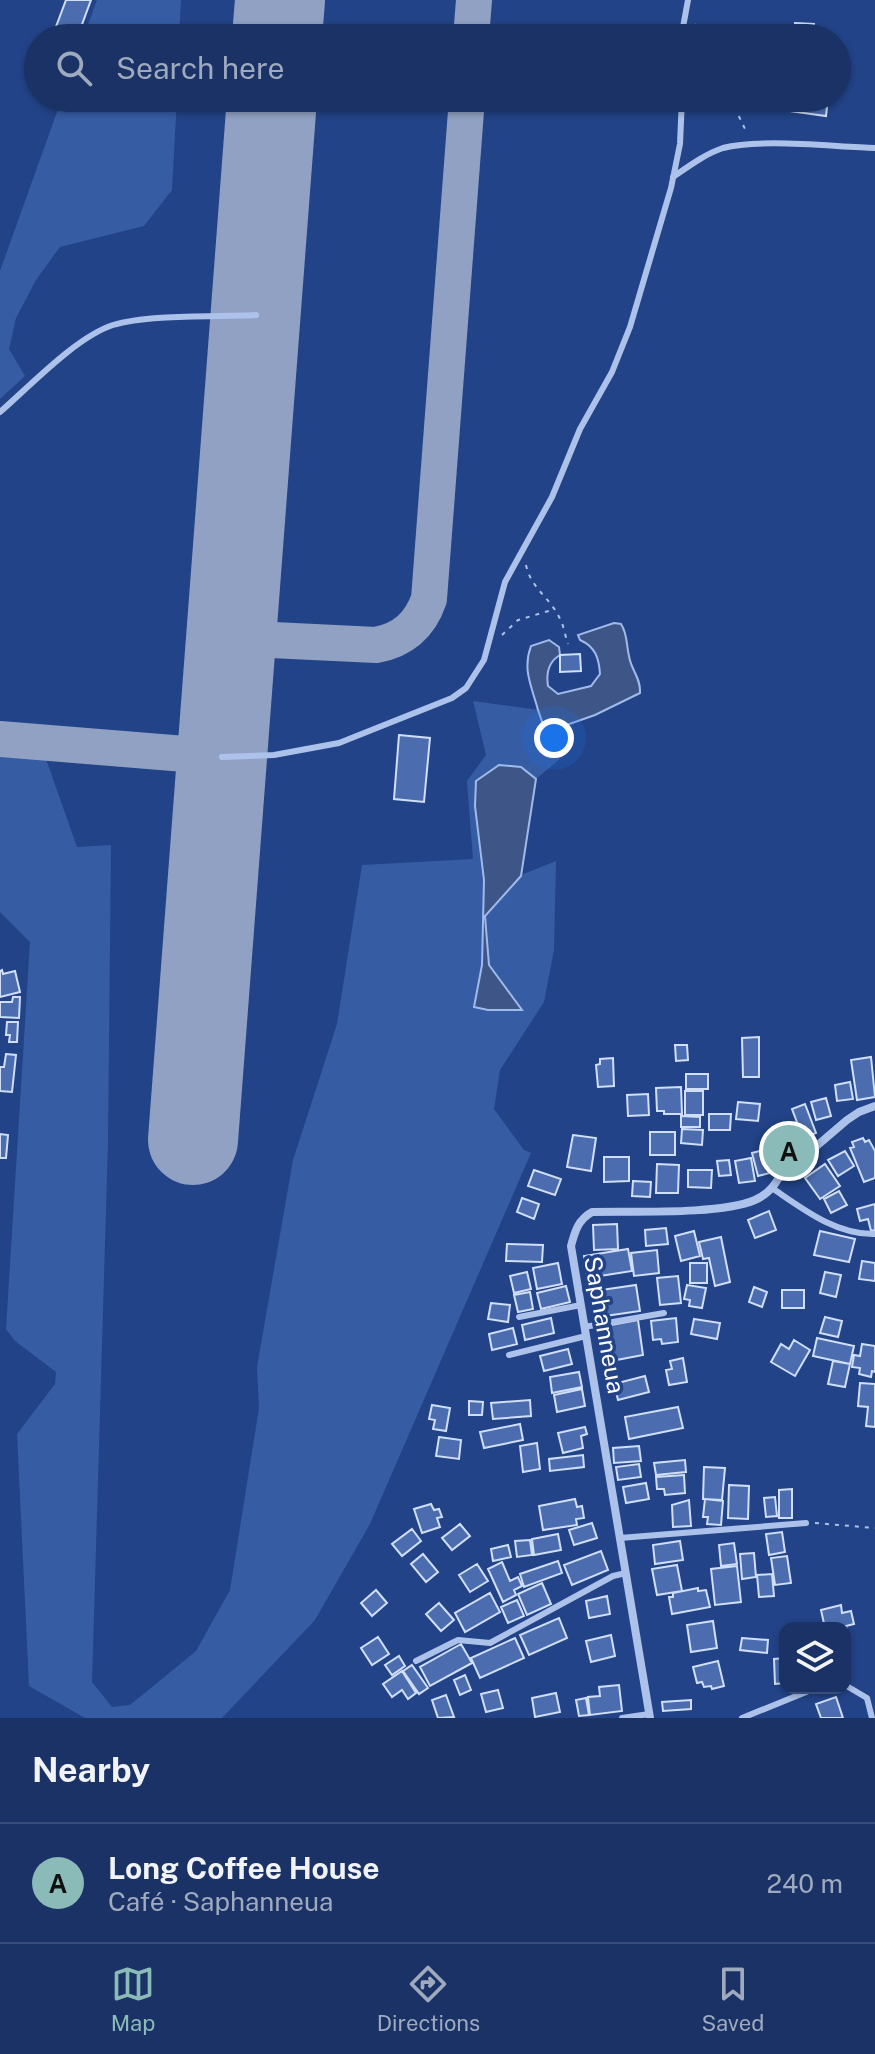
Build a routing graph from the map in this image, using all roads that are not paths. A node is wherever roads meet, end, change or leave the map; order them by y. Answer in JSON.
{"nodes":[{"id":1,"x":688,"y":0,"type":"edge"},
{"id":2,"x":684,"y":24,"type":"edge"},
{"id":3,"x":681,"y":112,"type":"edge"},
{"id":4,"x":875,"y":148,"type":"edge"},
{"id":5,"x":673,"y":177,"type":"junction"},
{"id":6,"x":256,"y":315,"type":"dead end"},
{"id":7,"x":0,"y":412,"type":"edge"},
{"id":8,"x":222,"y":757,"type":"dead end"},
{"id":9,"x":875,"y":1106,"type":"edge"},
{"id":10,"x":772,"y":1188,"type":"junction"},
{"id":11,"x":875,"y":1234,"type":"edge"},
{"id":12,"x":581,"y":1305,"type":"junction"},
{"id":13,"x":664,"y":1313,"type":"dead end"},
{"id":14,"x":519,"y":1317,"type":"dead end"},
{"id":15,"x":585,"y":1331,"type":"junction"},
{"id":16,"x":509,"y":1355,"type":"dead end"},
{"id":17,"x":806,"y":1523,"type":"road end"},
{"id":18,"x":620,"y":1538,"type":"junction"},
{"id":19,"x":626,"y":1573,"type":"junction"},
{"id":20,"x":416,"y":1661,"type":"dead end"},
{"id":21,"x":851,"y":1689,"type":"edge"},
{"id":22,"x":801,"y":1694,"type":"edge"},
{"id":23,"x":649,"y":1716,"type":"edge"},
{"id":24,"x":622,"y":1718,"type":"edge"},
{"id":25,"x":742,"y":1718,"type":"edge"},
{"id":26,"x":872,"y":1718,"type":"edge"}],
"edges":[{"from":1,"to":2,"type":"lane"},
{"from":3,"to":5,"type":"lane"},
{"from":4,"to":5,"type":"lane"},
{"from":5,"to":8,"type":"lane"},
{"from":6,"to":7,"type":"lane"},
{"from":9,"to":10,"type":"street","name":"Saphanneua"},
{"from":10,"to":11,"type":"lane"},
{"from":10,"to":12,"type":"street","name":"Saphanneua"},
{"from":12,"to":14,"type":"lane"},
{"from":12,"to":15,"type":"street","name":"Saphanneua"},
{"from":13,"to":15,"type":"lane"},
{"from":15,"to":16,"type":"lane"},
{"from":15,"to":18,"type":"street","name":"Saphanneua"},
{"from":17,"to":18,"type":"lane"},
{"from":18,"to":19,"type":"street","name":"Saphanneua"},
{"from":19,"to":20,"type":"lane"},
{"from":19,"to":23,"type":"street","name":"Saphanneua"},
{"from":21,"to":26,"type":"lane"},
{"from":22,"to":25,"type":"lane"},
{"from":23,"to":24,"type":"lane"}]}
